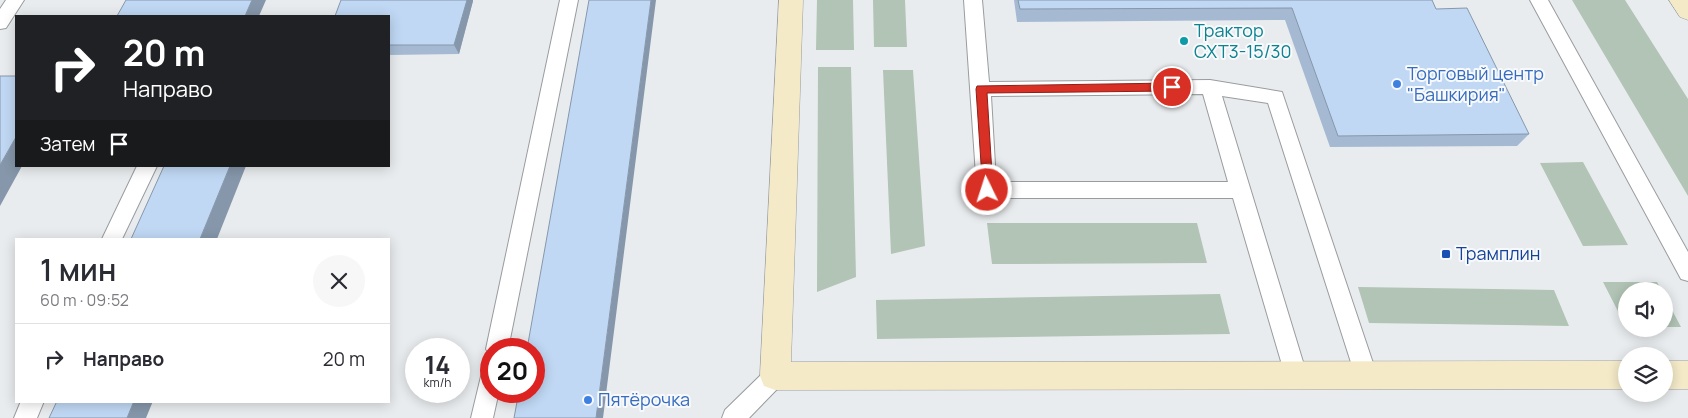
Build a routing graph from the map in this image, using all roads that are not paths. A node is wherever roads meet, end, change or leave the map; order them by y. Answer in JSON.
{"nodes":[{"id":1,"x":15,"y":0,"type":"edge"},
{"id":2,"x":569,"y":0,"type":"edge"},
{"id":3,"x":792,"y":0,"type":"edge"},
{"id":4,"x":973,"y":0,"type":"edge"},
{"id":5,"x":1538,"y":0,"type":"edge"},
{"id":6,"x":1681,"y":0,"type":"edge"},
{"id":7,"x":1688,"y":11,"type":"edge"},
{"id":8,"x":0,"y":23,"type":"edge"},
{"id":9,"x":1210,"y":87,"type":"junction"},
{"id":10,"x":981,"y":89,"type":"junction"},
{"id":11,"x":147,"y":167,"type":"edge"},
{"id":12,"x":1242,"y":190,"type":"junction"},
{"id":13,"x":112,"y":238,"type":"edge"},
{"id":14,"x":1688,"y":272,"type":"edge"},
{"id":15,"x":499,"y":338,"type":"edge"},
{"id":16,"x":1296,"y":375,"type":"junction"},
{"id":17,"x":1366,"y":375,"type":"junction"},
{"id":18,"x":1618,"y":375,"type":"edge"},
{"id":19,"x":1673,"y":375,"type":"edge"},
{"id":20,"x":1688,"y":375,"type":"edge"},
{"id":21,"x":775,"y":376,"type":"junction"},
{"id":22,"x":33,"y":403,"type":"edge"},
{"id":23,"x":485,"y":403,"type":"edge"},
{"id":24,"x":25,"y":418,"type":"edge"},
{"id":25,"x":482,"y":418,"type":"edge"},
{"id":26,"x":733,"y":418,"type":"edge"}],
"edges":[{"from":1,"to":8,"type":"lane"},
{"from":2,"to":15,"type":"lane"},
{"from":3,"to":21,"type":"street"},
{"from":4,"to":10,"type":"lane"},
{"from":5,"to":14,"type":"lane"},
{"from":6,"to":7,"type":"street"},
{"from":9,"to":10,"type":"lane"},
{"from":9,"to":12,"type":"lane"},
{"from":9,"to":17,"type":"lane"},
{"from":10,"to":12,"type":"lane"},
{"from":11,"to":13,"type":"lane"},
{"from":12,"to":16,"type":"lane"},
{"from":16,"to":17,"type":"street"},
{"from":16,"to":21,"type":"street"},
{"from":17,"to":18,"type":"street"},
{"from":19,"to":20,"type":"street"},
{"from":21,"to":26,"type":"lane"},
{"from":22,"to":24,"type":"lane"},
{"from":23,"to":25,"type":"lane"}]}
